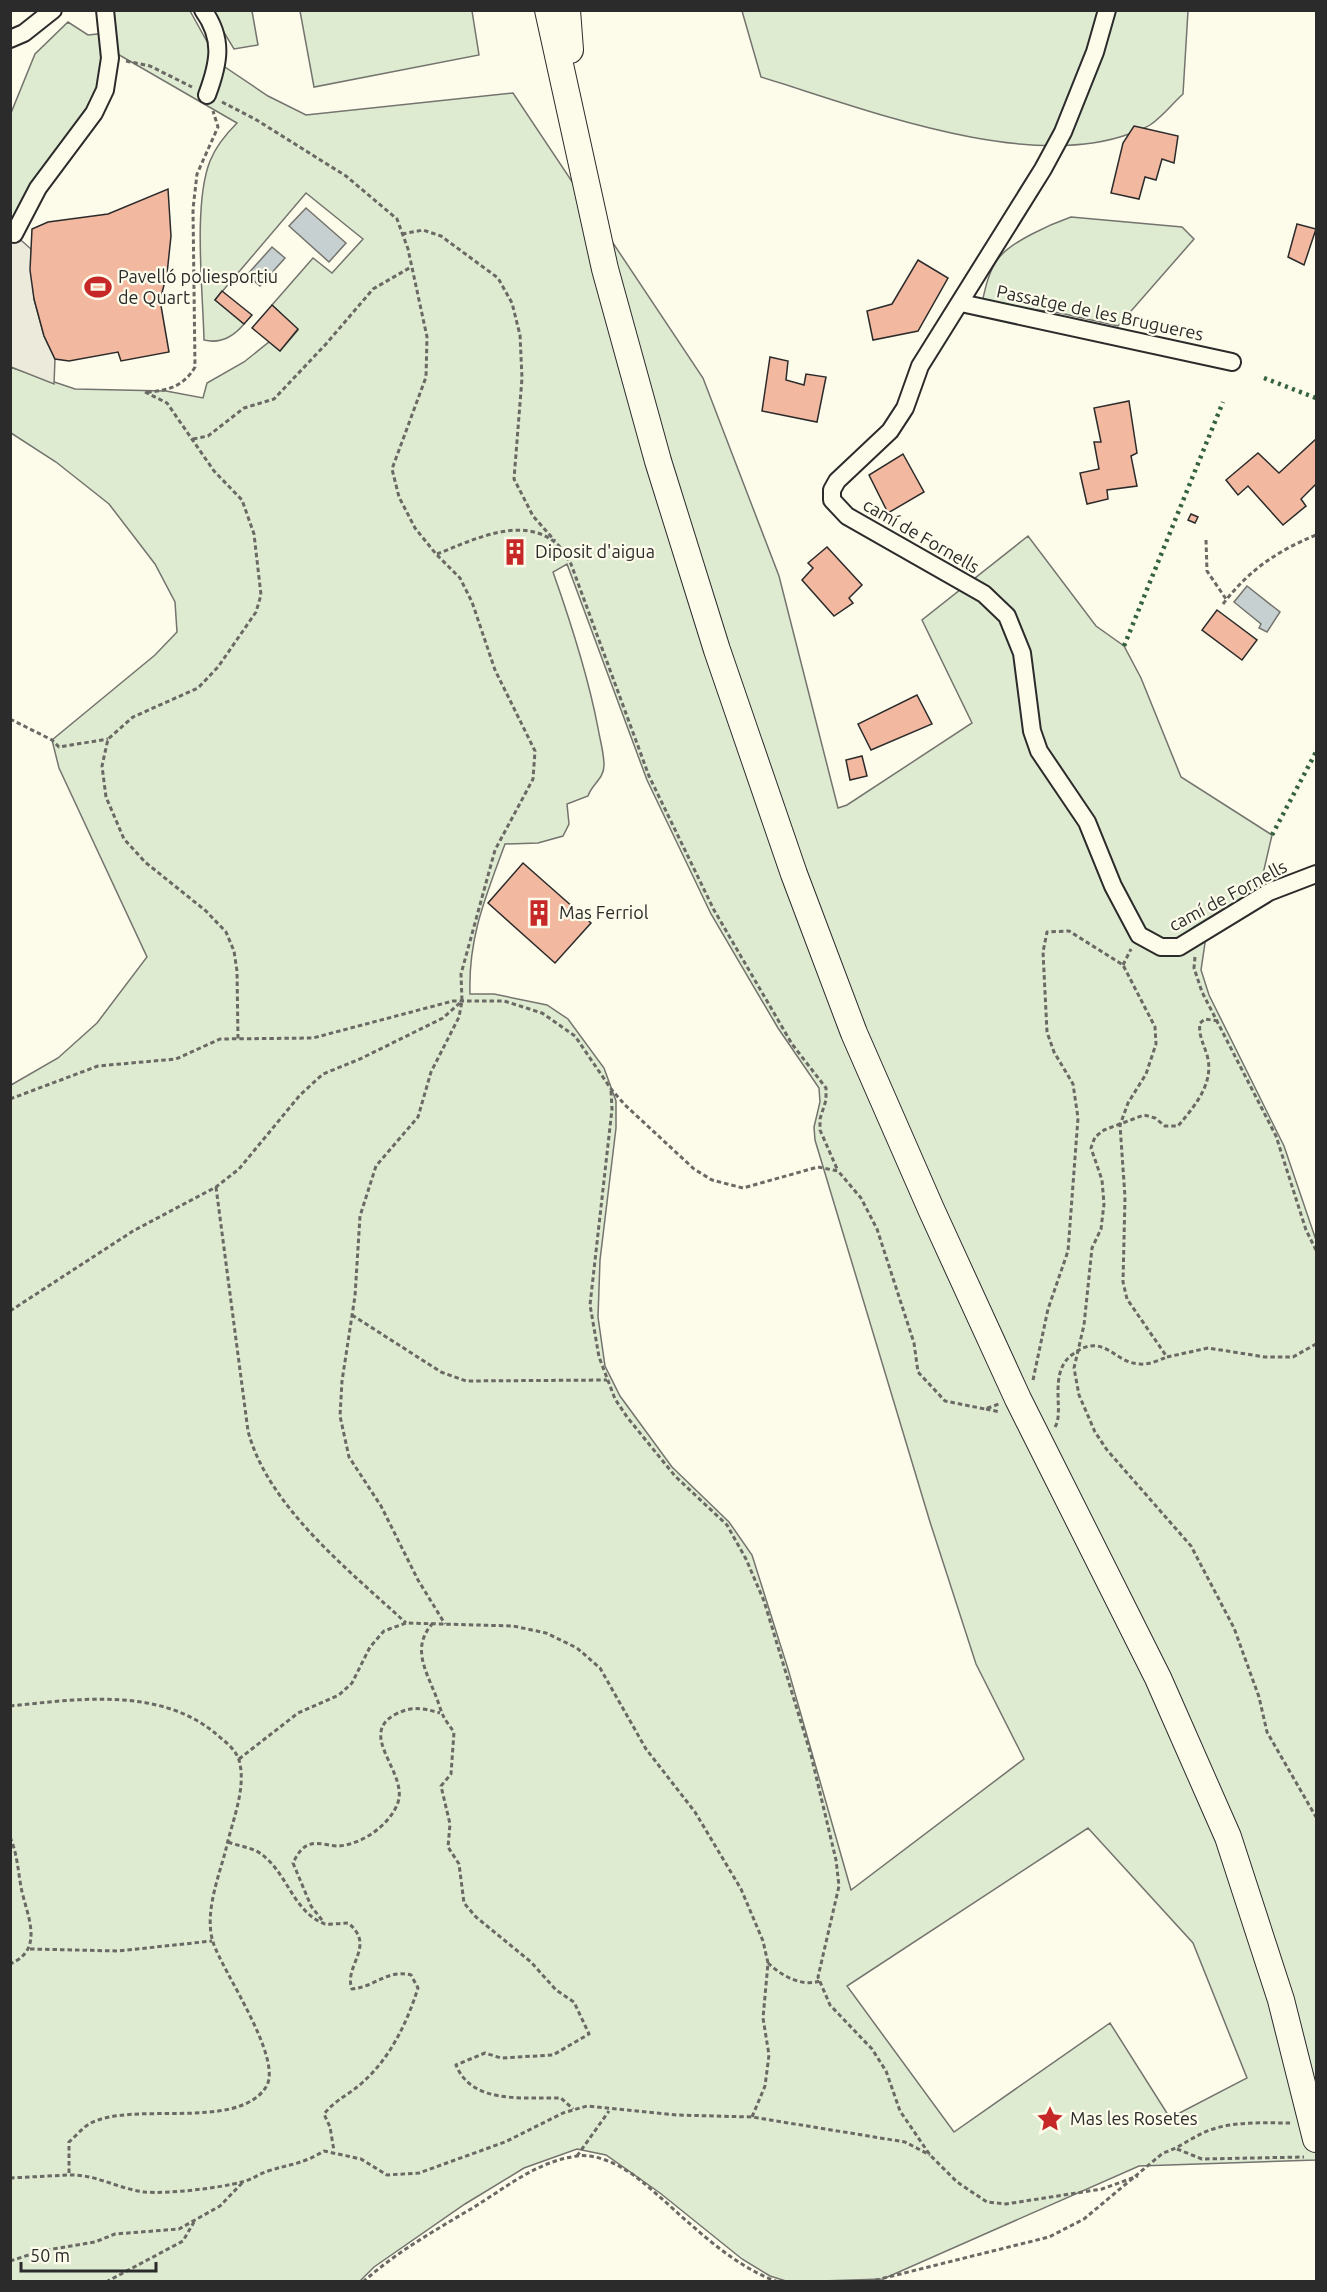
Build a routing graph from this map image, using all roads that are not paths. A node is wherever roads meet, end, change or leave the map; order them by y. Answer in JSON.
{"nodes":[{"id":1,"x":53,"y":10,"type":"edge"},
{"id":2,"x":105,"y":10,"type":"edge"},
{"id":3,"x":203,"y":10,"type":"edge"},
{"id":4,"x":548,"y":10,"type":"edge"},
{"id":5,"x":567,"y":10,"type":"edge"},
{"id":6,"x":1107,"y":10,"type":"edge"},
{"id":7,"x":10,"y":39,"type":"edge"},
{"id":8,"x":207,"y":95,"type":"road end"},
{"id":9,"x":595,"y":222,"type":"junction"},
{"id":10,"x":14,"y":234,"type":"dead end"},
{"id":11,"x":961,"y":303,"type":"junction"},
{"id":12,"x":1232,"y":362,"type":"dead end"},
{"id":13,"x":1317,"y":874,"type":"edge"},
{"id":14,"x":1311,"y":2140,"type":"edge"}],
"edges":[{"from":1,"to":7,"type":"street"},
{"from":2,"to":10,"type":"street"},
{"from":3,"to":8,"type":"street"},
{"from":4,"to":9,"type":"main road"},
{"from":5,"to":9,"type":"main road"},
{"from":6,"to":11,"type":"street","name":"camí de Fornells"},
{"from":9,"to":14,"type":"main road"},
{"from":11,"to":12,"type":"street","name":"Passatge de les Brugueres"},
{"from":11,"to":13,"type":"street","name":"camí de Fornells"}]}
